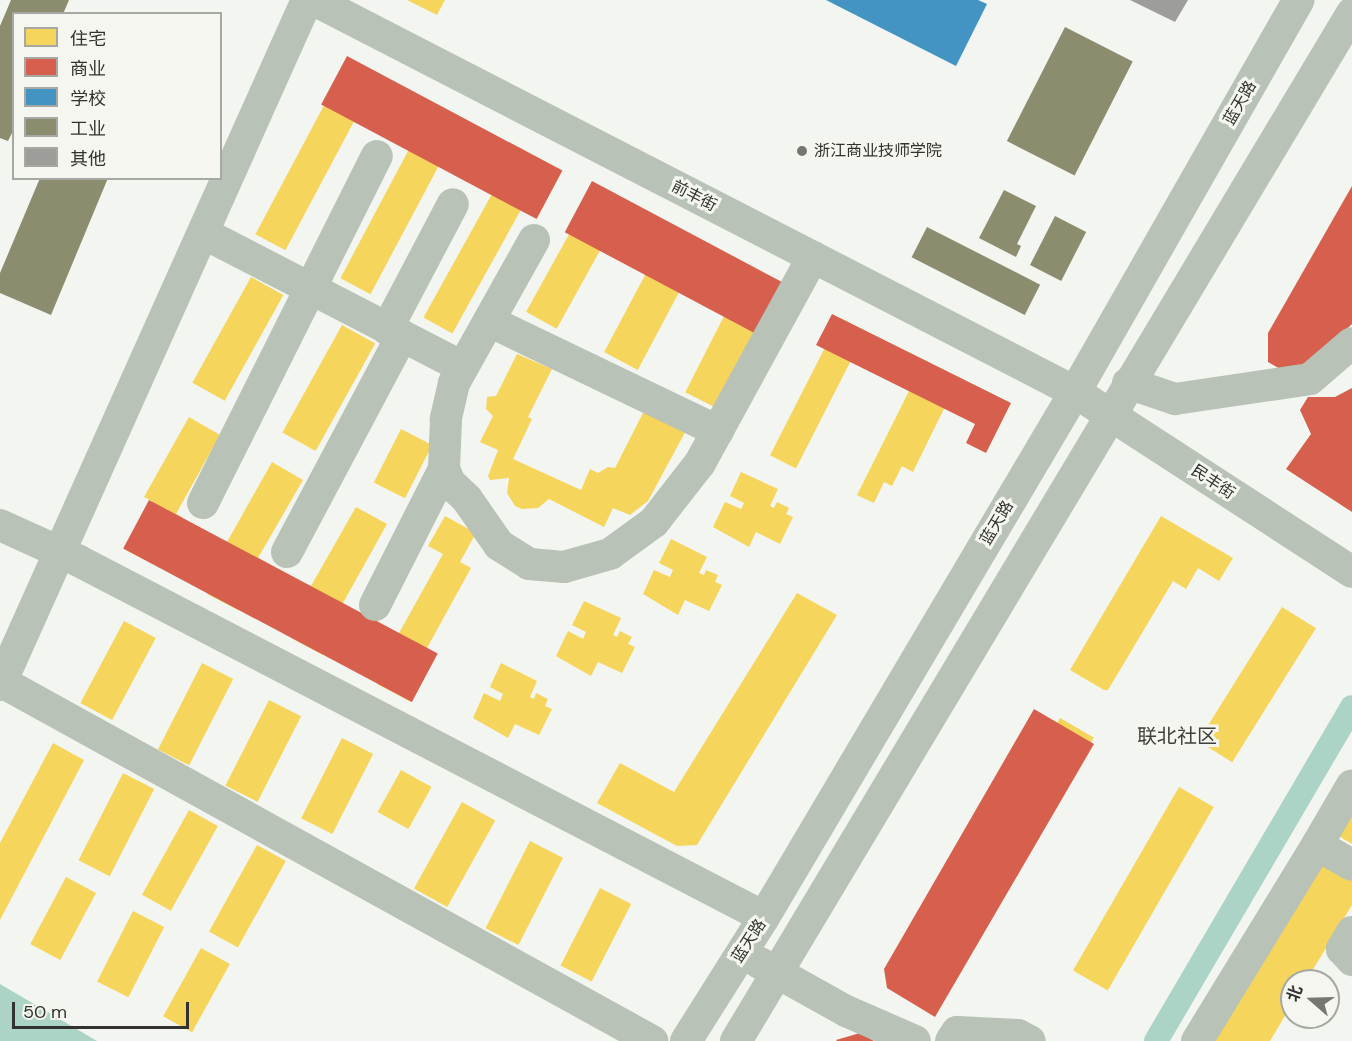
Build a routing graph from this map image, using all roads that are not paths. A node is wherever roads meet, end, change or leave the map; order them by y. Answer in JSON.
{"nodes":[{"id":1,"x":306,"y":0,"type":"edge"},
{"id":2,"x":314,"y":0,"type":"edge"},
{"id":3,"x":1299,"y":0,"type":"edge"},
{"id":4,"x":1352,"y":13,"type":"edge"},
{"id":5,"x":377,"y":156,"type":"dead end"},
{"id":6,"x":453,"y":204,"type":"dead end"},
{"id":7,"x":203,"y":233,"type":"junction"},
{"id":8,"x":534,"y":240,"type":"dead end"},
{"id":9,"x":813,"y":257,"type":"junction"},
{"id":10,"x":310,"y":289,"type":"junction"},
{"id":11,"x":489,"y":321,"type":"junction"},
{"id":12,"x":394,"y":332,"type":"junction"},
{"id":13,"x":1352,"y":343,"type":"edge"},
{"id":14,"x":463,"y":367,"type":"junction"},
{"id":15,"x":1128,"y":383,"type":"junction"},
{"id":16,"x":1075,"y":392,"type":"junction"},
{"id":17,"x":1109,"y":415,"type":"junction"},
{"id":18,"x":718,"y":431,"type":"junction"},
{"id":19,"x":444,"y":469,"type":"junction"},
{"id":20,"x":203,"y":503,"type":"dead end"},
{"id":21,"x":0,"y":525,"type":"edge"},
{"id":22,"x":62,"y":552,"type":"junction"},
{"id":23,"x":287,"y":552,"type":"dead end"},
{"id":24,"x":1352,"y":572,"type":"edge"},
{"id":25,"x":375,"y":605,"type":"dead end"},
{"id":26,"x":1,"y":684,"type":"edge"},
{"id":27,"x":1352,"y":785,"type":"edge"},
{"id":28,"x":1317,"y":845,"type":"junction"},
{"id":29,"x":1352,"y":865,"type":"edge"},
{"id":30,"x":764,"y":917,"type":"junction"},
{"id":31,"x":1352,"y":932,"type":"edge"},
{"id":32,"x":741,"y":952,"type":"junction"},
{"id":33,"x":1352,"y":960,"type":"edge"},
{"id":34,"x":776,"y":974,"type":"junction"},
{"id":35,"x":652,"y":1041,"type":"edge"},
{"id":36,"x":686,"y":1041,"type":"edge"},
{"id":37,"x":736,"y":1041,"type":"edge"},
{"id":38,"x":915,"y":1041,"type":"edge"},
{"id":39,"x":951,"y":1041,"type":"edge"},
{"id":40,"x":1030,"y":1041,"type":"edge"},
{"id":41,"x":1197,"y":1041,"type":"edge"}],
"edges":[{"from":1,"to":7,"type":"street"},
{"from":2,"to":9,"type":"street","name":"前丰街"},
{"from":3,"to":16,"type":"street","name":"蓝天路"},
{"from":4,"to":15,"type":"street"},
{"from":5,"to":10,"type":"street"},
{"from":6,"to":12,"type":"street"},
{"from":7,"to":10,"type":"street"},
{"from":7,"to":22,"type":"street"},
{"from":8,"to":11,"type":"street"},
{"from":9,"to":16,"type":"street","name":"前丰街"},
{"from":9,"to":18,"type":"street"},
{"from":10,"to":12,"type":"street"},
{"from":10,"to":20,"type":"street"},
{"from":11,"to":14,"type":"street"},
{"from":11,"to":18,"type":"street"},
{"from":12,"to":14,"type":"street"},
{"from":12,"to":23,"type":"street"},
{"from":13,"to":15,"type":"street"},
{"from":14,"to":19,"type":"street"},
{"from":15,"to":17,"type":"street"},
{"from":16,"to":17,"type":"street","name":"民丰街"},
{"from":16,"to":30,"type":"street","name":"蓝天路"},
{"from":17,"to":24,"type":"street","name":"民丰街"},
{"from":17,"to":34,"type":"street"},
{"from":18,"to":19,"type":"street"},
{"from":19,"to":25,"type":"street"},
{"from":21,"to":22,"type":"street"},
{"from":22,"to":26,"type":"street"},
{"from":22,"to":30,"type":"street"},
{"from":26,"to":35,"type":"street"},
{"from":27,"to":28,"type":"street"},
{"from":28,"to":29,"type":"street"},
{"from":28,"to":41,"type":"street"},
{"from":30,"to":32,"type":"street","name":"蓝天路"},
{"from":31,"to":33,"type":"street"},
{"from":32,"to":34,"type":"street"},
{"from":32,"to":36,"type":"street","name":"蓝天路"},
{"from":34,"to":37,"type":"street"},
{"from":34,"to":38,"type":"street"},
{"from":39,"to":40,"type":"street"}]}
